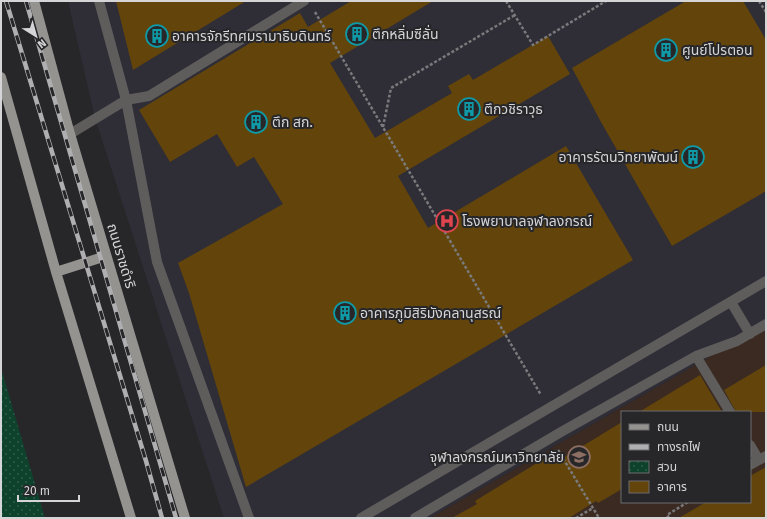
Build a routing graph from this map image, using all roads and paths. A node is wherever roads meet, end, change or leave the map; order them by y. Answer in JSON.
{"nodes":[{"id":1,"x":34,"y":1,"type":"edge"},
{"id":2,"x":99,"y":1,"type":"edge"},
{"id":3,"x":304,"y":1,"type":"edge"},
{"id":4,"x":506,"y":1,"type":"edge"},
{"id":5,"x":606,"y":1,"type":"edge"},
{"id":6,"x":759,"y":1,"type":"edge"},
{"id":7,"x":312,"y":8,"type":"dead end"},
{"id":8,"x":766,"y":12,"type":"edge"},
{"id":9,"x":515,"y":15,"type":"junction"},
{"id":10,"x":1,"y":77,"type":"edge"},
{"id":11,"x":126,"y":100,"type":"junction"},
{"id":12,"x":383,"y":127,"type":"junction"},
{"id":13,"x":70,"y":134,"type":"junction"},
{"id":14,"x":106,"y":256,"type":"junction"},
{"id":15,"x":56,"y":272,"type":"junction"},
{"id":16,"x":766,"y":281,"type":"edge"},
{"id":17,"x":731,"y":302,"type":"junction"},
{"id":18,"x":766,"y":324,"type":"edge"},
{"id":19,"x":750,"y":334,"type":"junction"},
{"id":20,"x":696,"y":356,"type":"junction"},
{"id":21,"x":549,"y":408,"type":"junction"},
{"id":22,"x":729,"y":411,"type":"edge"},
{"id":23,"x":552,"y":439,"type":"junction"},
{"id":24,"x":751,"y":447,"type":"edge"},
{"id":25,"x":758,"y":460,"type":"edge"},
{"id":26,"x":686,"y":503,"type":"edge"},
{"id":27,"x":593,"y":508,"type":"junction"},
{"id":28,"x":131,"y":518,"type":"edge"},
{"id":29,"x":185,"y":518,"type":"edge"},
{"id":30,"x":249,"y":518,"type":"edge"},
{"id":31,"x":361,"y":518,"type":"edge"},
{"id":32,"x":415,"y":518,"type":"edge"},
{"id":33,"x":576,"y":518,"type":"edge"},
{"id":34,"x":599,"y":518,"type":"edge"},
{"id":35,"x":669,"y":518,"type":"edge"}],
"edges":[{"from":1,"to":13,"type":"main road","name":"ถนนราชดำริ"},
{"from":2,"to":11,"type":"street"},
{"from":3,"to":11,"type":"street"},
{"from":4,"to":9,"type":"path"},
{"from":5,"to":9,"type":"path"},
{"from":6,"to":8,"type":"path"},
{"from":7,"to":12,"type":"path"},
{"from":9,"to":12,"type":"path"},
{"from":10,"to":15,"type":"main road"},
{"from":11,"to":13,"type":"street"},
{"from":11,"to":30,"type":"street"},
{"from":12,"to":21,"type":"path"},
{"from":13,"to":14,"type":"main road","name":"ถนนราชดำริ"},
{"from":14,"to":15,"type":"main road"},
{"from":14,"to":29,"type":"main road","name":"ถนนราชดำริ"},
{"from":15,"to":28,"type":"main road"},
{"from":16,"to":17,"type":"street"},
{"from":17,"to":19,"type":"street"},
{"from":17,"to":21,"type":"street"},
{"from":18,"to":19,"type":"street"},
{"from":19,"to":20,"type":"street"},
{"from":20,"to":22,"type":"street"},
{"from":20,"to":23,"type":"street"},
{"from":21,"to":31,"type":"street"},
{"from":23,"to":27,"type":"path"},
{"from":23,"to":32,"type":"street"},
{"from":24,"to":25,"type":"street"},
{"from":26,"to":35,"type":"path"},
{"from":27,"to":33,"type":"path"},
{"from":27,"to":34,"type":"path"}]}
